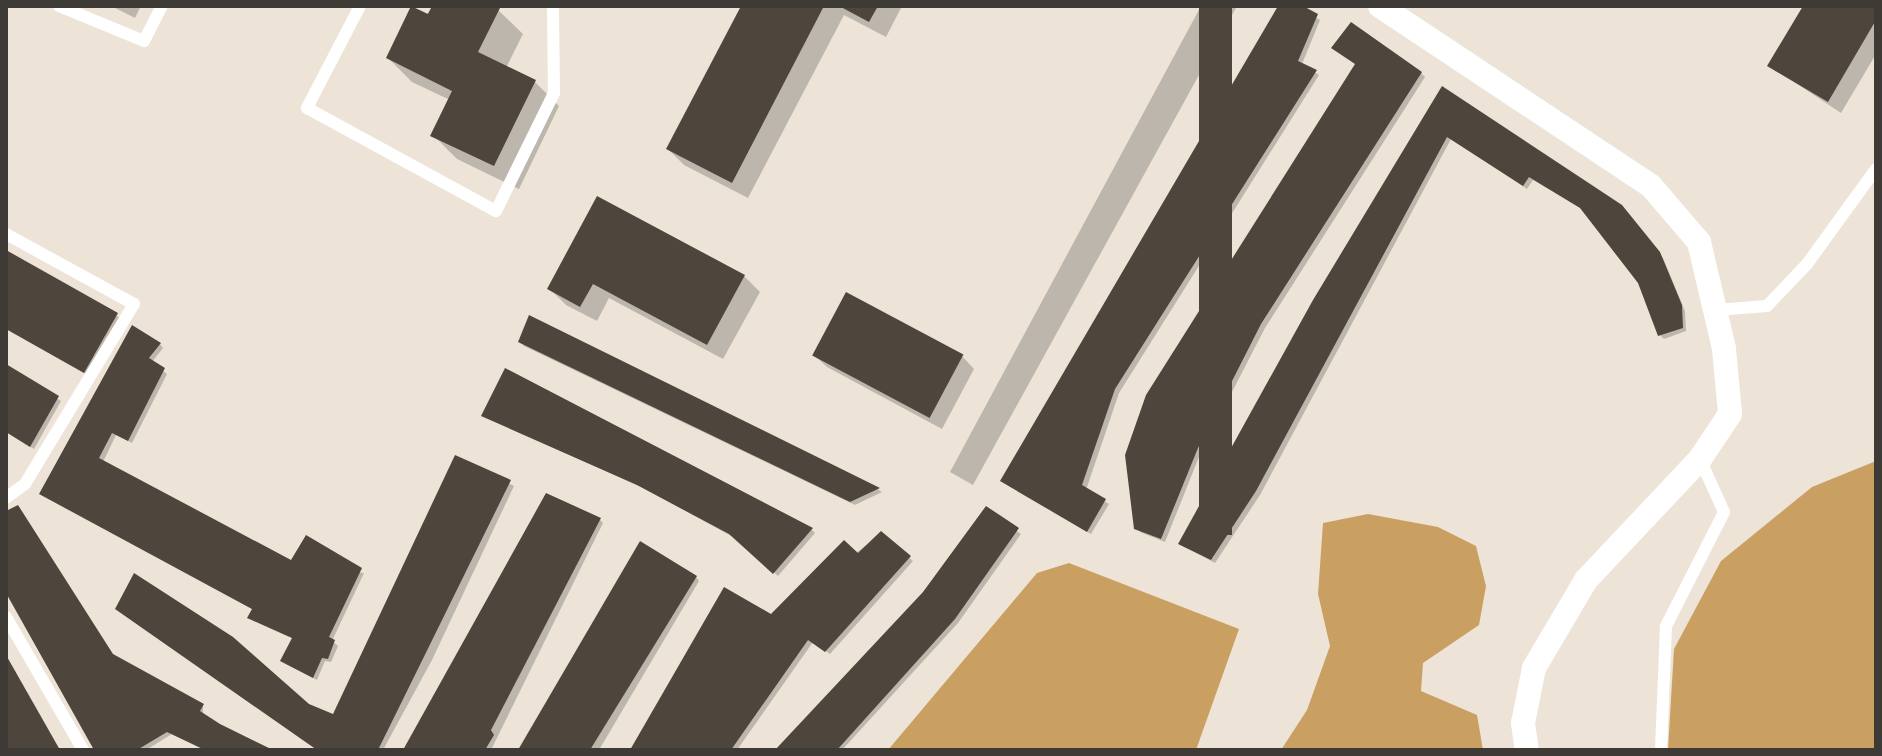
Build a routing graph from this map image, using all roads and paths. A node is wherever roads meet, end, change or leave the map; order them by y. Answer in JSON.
{"nodes":[{"id":1,"x":59,"y":6,"type":"edge"},
{"id":2,"x":162,"y":6,"type":"edge"},
{"id":3,"x":360,"y":6,"type":"edge"},
{"id":4,"x":552,"y":6,"type":"edge"},
{"id":5,"x":1380,"y":6,"type":"edge"},
{"id":6,"x":1876,"y":169,"type":"edge"},
{"id":7,"x":6,"y":234,"type":"edge"},
{"id":8,"x":1716,"y":310,"type":"junction"},
{"id":9,"x":1700,"y":459,"type":"junction"},
{"id":10,"x":6,"y":498,"type":"edge"},
{"id":11,"x":6,"y":617,"type":"edge"},
{"id":12,"x":83,"y":750,"type":"edge"},
{"id":13,"x":1527,"y":750,"type":"edge"},
{"id":14,"x":1661,"y":750,"type":"edge"}],
"edges":[{"from":1,"to":2,"type":"lane"},
{"from":3,"to":4,"type":"lane"},
{"from":5,"to":8,"type":"street"},
{"from":6,"to":8,"type":"lane"},
{"from":7,"to":10,"type":"lane"},
{"from":8,"to":9,"type":"street"},
{"from":9,"to":13,"type":"street"},
{"from":9,"to":14,"type":"lane"},
{"from":11,"to":12,"type":"lane"}]}
